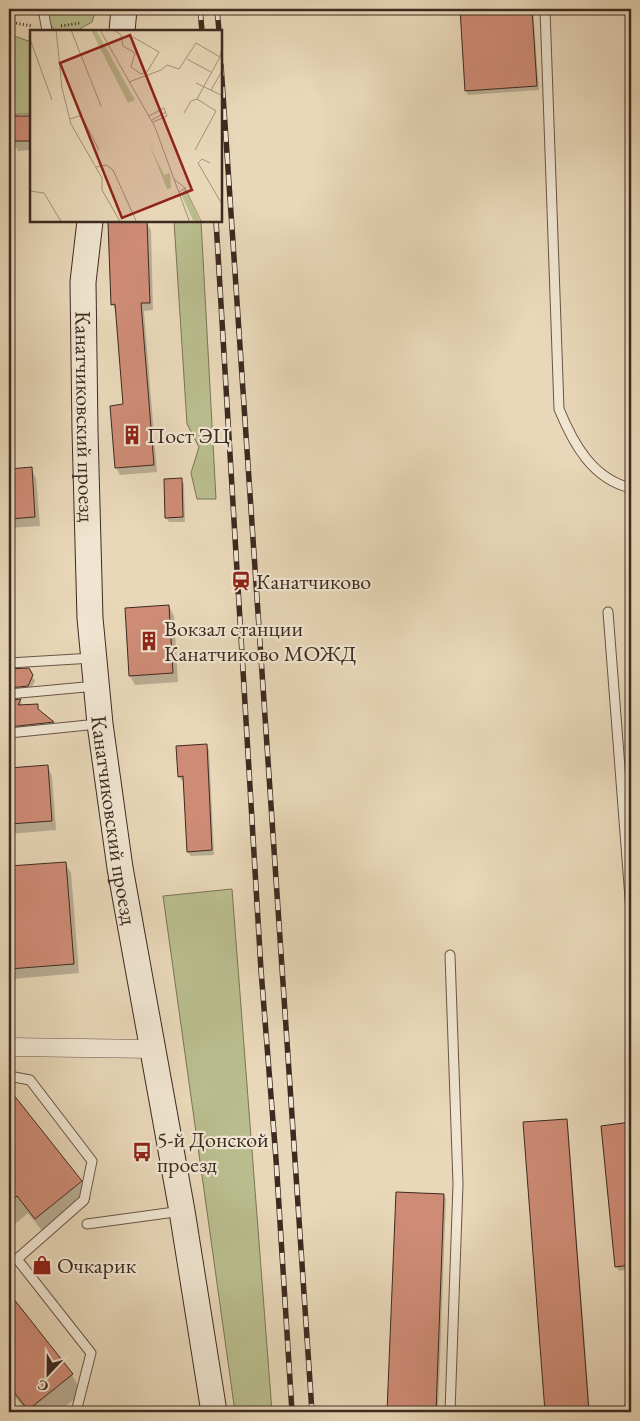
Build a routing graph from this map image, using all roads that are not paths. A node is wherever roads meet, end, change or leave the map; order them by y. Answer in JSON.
{"nodes":[{"id":1,"x":43,"y":9,"type":"edge"},
{"id":2,"x":544,"y":9,"type":"edge"},
{"id":3,"x":46,"y":30,"type":"edge"},
{"id":4,"x":90,"y":222,"type":"edge"},
{"id":5,"x":631,"y":488,"type":"edge"},
{"id":6,"x":608,"y":612,"type":"dead end"},
{"id":7,"x":94,"y":658,"type":"junction"},
{"id":8,"x":9,"y":663,"type":"edge"},
{"id":9,"x":96,"y":686,"type":"junction"},
{"id":10,"x":9,"y":694,"type":"edge"},
{"id":11,"x":100,"y":724,"type":"junction"},
{"id":12,"x":9,"y":733,"type":"edge"},
{"id":13,"x":631,"y":911,"type":"edge"},
{"id":14,"x":450,"y":955,"type":"dead end"},
{"id":15,"x":9,"y":1047,"type":"edge"},
{"id":16,"x":152,"y":1049,"type":"junction"},
{"id":17,"x":9,"y":1076,"type":"edge"},
{"id":18,"x":182,"y":1211,"type":"junction"},
{"id":19,"x":87,"y":1224,"type":"dead end"},
{"id":20,"x":631,"y":1404,"type":"edge"},
{"id":21,"x":76,"y":1412,"type":"edge"},
{"id":22,"x":214,"y":1412,"type":"edge"},
{"id":23,"x":450,"y":1412,"type":"edge"},
{"id":24,"x":628,"y":1412,"type":"edge"}],
"edges":[{"from":1,"to":3,"type":"lane"},
{"from":2,"to":5,"type":"lane"},
{"from":4,"to":7,"type":"street","name":"Канатчиковский проезд"},
{"from":6,"to":13,"type":"lane"},
{"from":7,"to":8,"type":"lane"},
{"from":7,"to":9,"type":"street","name":"Канатчиковский проезд"},
{"from":9,"to":10,"type":"lane"},
{"from":9,"to":11,"type":"street","name":"Канатчиковский проезд"},
{"from":11,"to":12,"type":"lane"},
{"from":11,"to":16,"type":"street","name":"Канатчиковский проезд"},
{"from":14,"to":23,"type":"lane"},
{"from":15,"to":16,"type":"street"},
{"from":16,"to":18,"type":"street","name":"Канатчиковский проезд"},
{"from":17,"to":21,"type":"lane"},
{"from":18,"to":19,"type":"lane"},
{"from":18,"to":22,"type":"street","name":"Канатчиковский проезд"},
{"from":20,"to":24,"type":"lane"}]}
